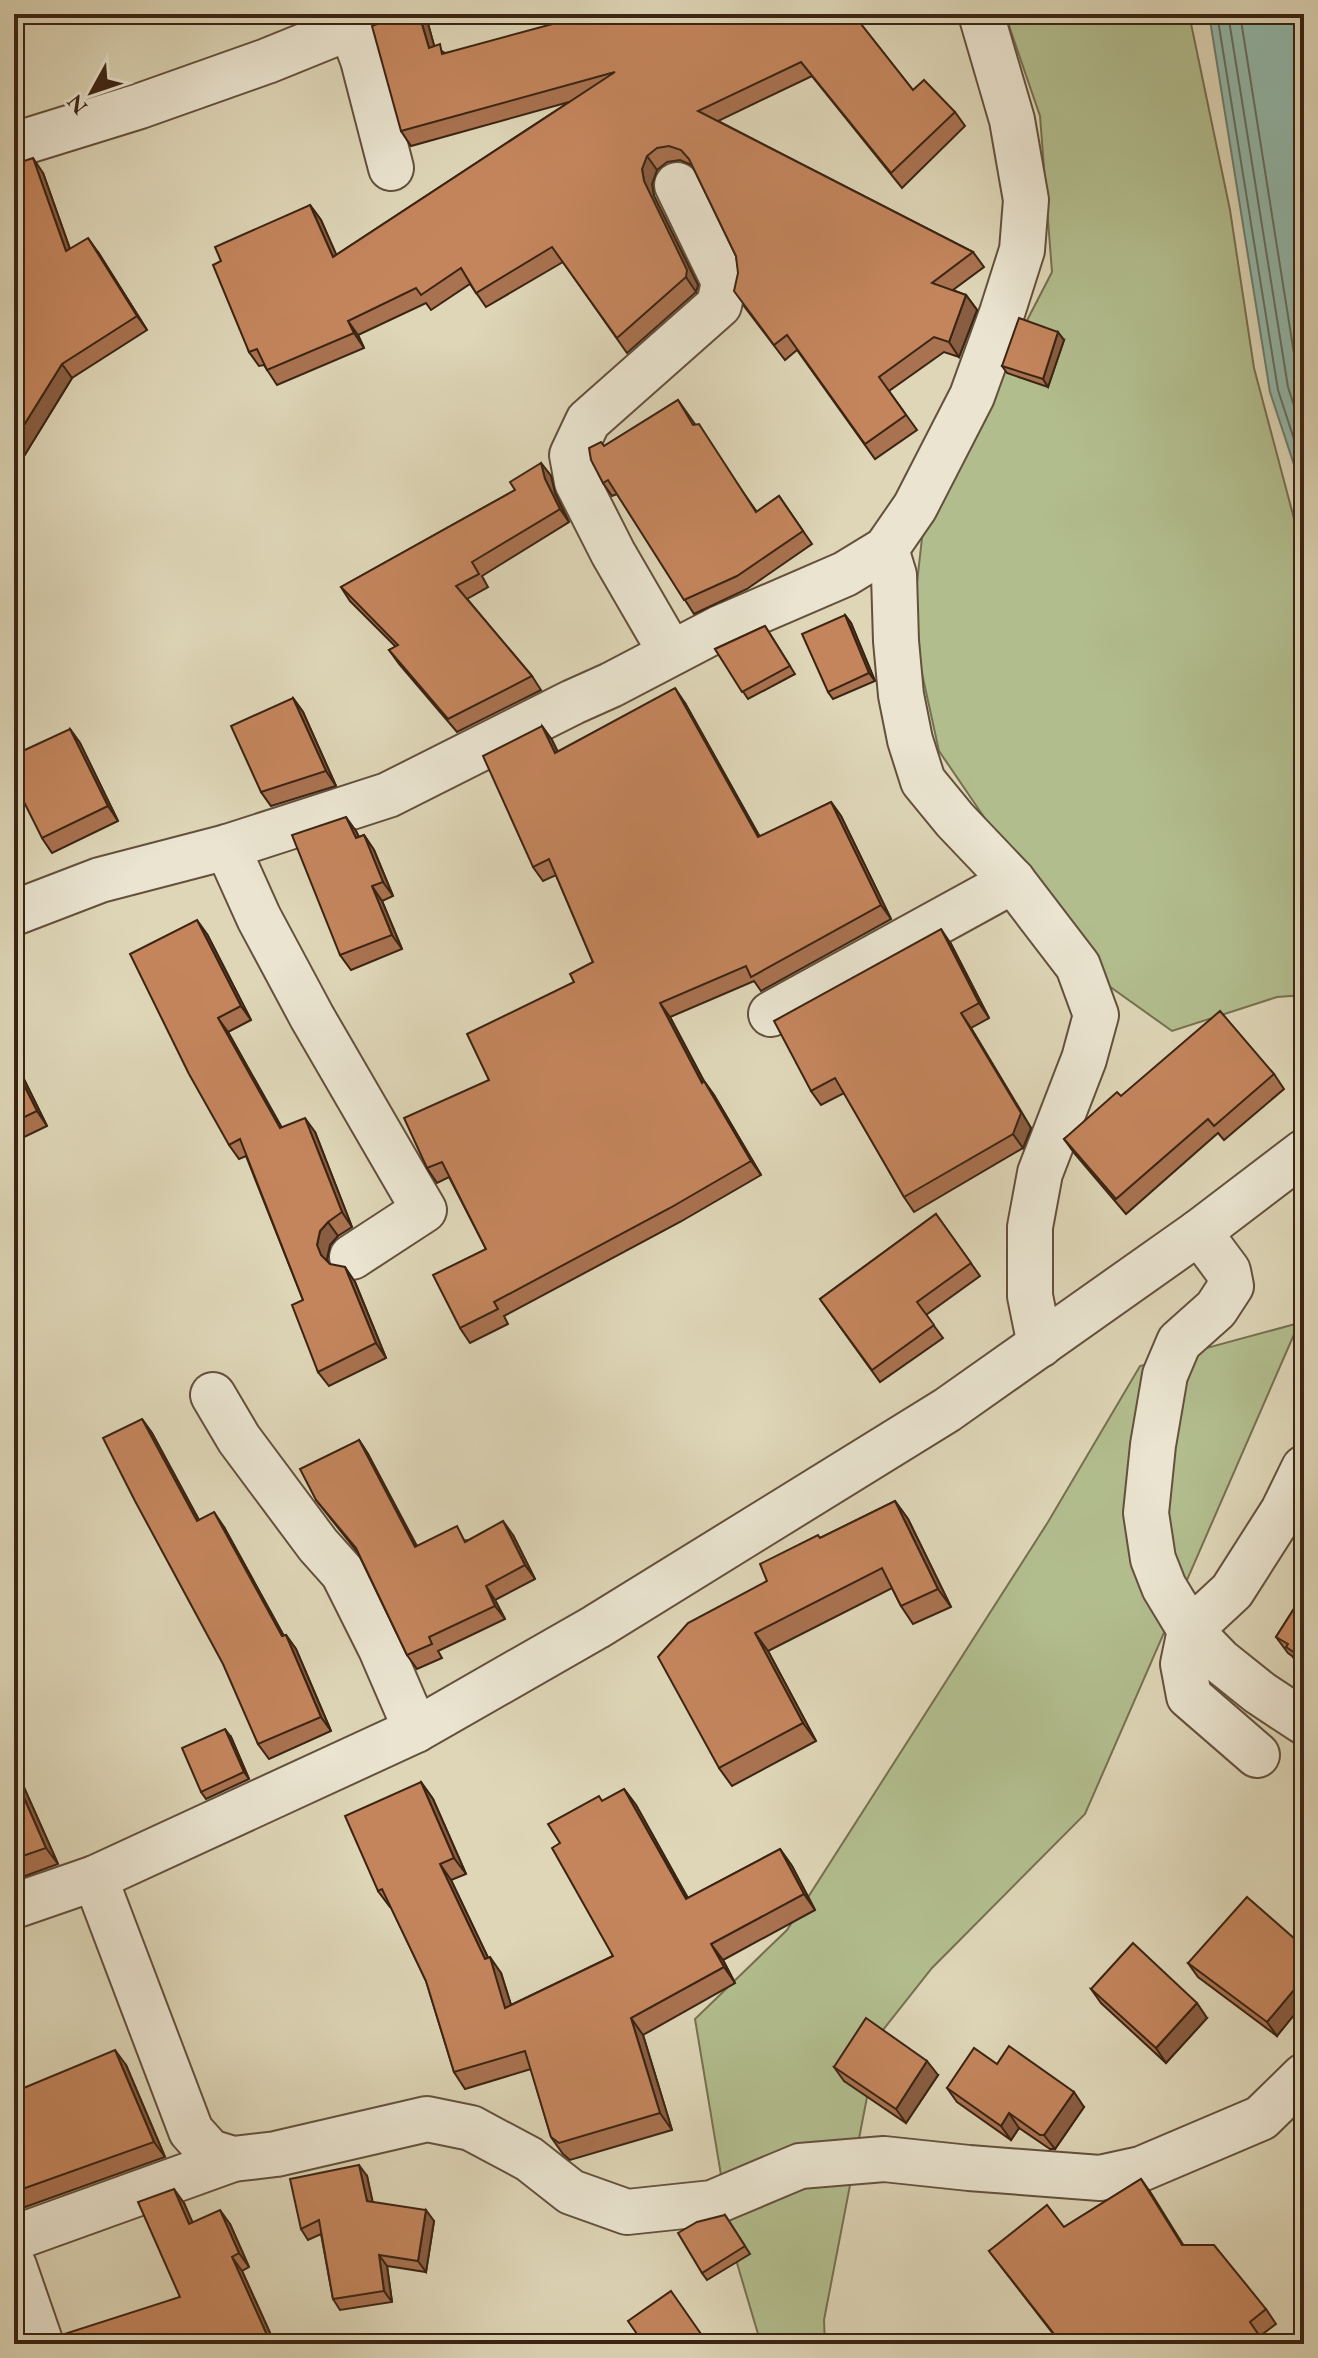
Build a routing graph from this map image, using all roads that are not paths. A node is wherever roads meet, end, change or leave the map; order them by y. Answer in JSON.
{"nodes":[{"id":1,"x":981,"y":14,"type":"edge"},
{"id":2,"x":366,"y":20,"type":"edge"},
{"id":3,"x":14,"y":145,"type":"edge"},
{"id":4,"x":391,"y":168,"type":"dead end"},
{"id":5,"x":677,"y":185,"type":"dead end"},
{"id":6,"x":886,"y":549,"type":"junction"},
{"id":7,"x":671,"y":653,"type":"junction"},
{"id":8,"x":227,"y":847,"type":"junction"},
{"id":9,"x":1013,"y":881,"type":"junction"},
{"id":10,"x":14,"y":913,"type":"edge"},
{"id":11,"x":771,"y":1014,"type":"dead end"},
{"id":12,"x":1304,"y":1152,"type":"edge"},
{"id":13,"x":1199,"y":1232,"type":"junction"},
{"id":14,"x":352,"y":1257,"type":"dead end"},
{"id":15,"x":1040,"y":1345,"type":"junction"},
{"id":16,"x":213,"y":1395,"type":"dead end"},
{"id":17,"x":1304,"y":1468,"type":"edge"},
{"id":18,"x":1190,"y":1630,"type":"junction"},
{"id":19,"x":1304,"y":1722,"type":"edge"},
{"id":20,"x":416,"y":1730,"type":"junction"},
{"id":21,"x":1257,"y":1755,"type":"dead end"},
{"id":22,"x":95,"y":1878,"type":"junction"},
{"id":23,"x":14,"y":1906,"type":"edge"},
{"id":24,"x":1304,"y":2076,"type":"edge"},
{"id":25,"x":233,"y":2159,"type":"junction"},
{"id":26,"x":14,"y":2238,"type":"edge"},
{"id":27,"x":14,"y":2266,"type":"edge"},
{"id":28,"x":41,"y":2344,"type":"edge"}],
"edges":[{"from":1,"to":6,"type":"street"},
{"from":2,"to":3,"type":"street"},
{"from":2,"to":4,"type":"street"},
{"from":5,"to":7,"type":"street"},
{"from":6,"to":7,"type":"street"},
{"from":6,"to":9,"type":"street"},
{"from":7,"to":8,"type":"street"},
{"from":8,"to":10,"type":"street"},
{"from":8,"to":14,"type":"street"},
{"from":9,"to":11,"type":"street"},
{"from":9,"to":15,"type":"street"},
{"from":12,"to":13,"type":"street"},
{"from":13,"to":15,"type":"street"},
{"from":13,"to":18,"type":"street"},
{"from":15,"to":20,"type":"street"},
{"from":16,"to":20,"type":"street"},
{"from":17,"to":18,"type":"street"},
{"from":18,"to":19,"type":"street"},
{"from":18,"to":21,"type":"street"},
{"from":20,"to":22,"type":"street"},
{"from":22,"to":23,"type":"street"},
{"from":22,"to":25,"type":"street"},
{"from":24,"to":25,"type":"street"},
{"from":25,"to":26,"type":"street"},
{"from":27,"to":28,"type":"street"}]}
